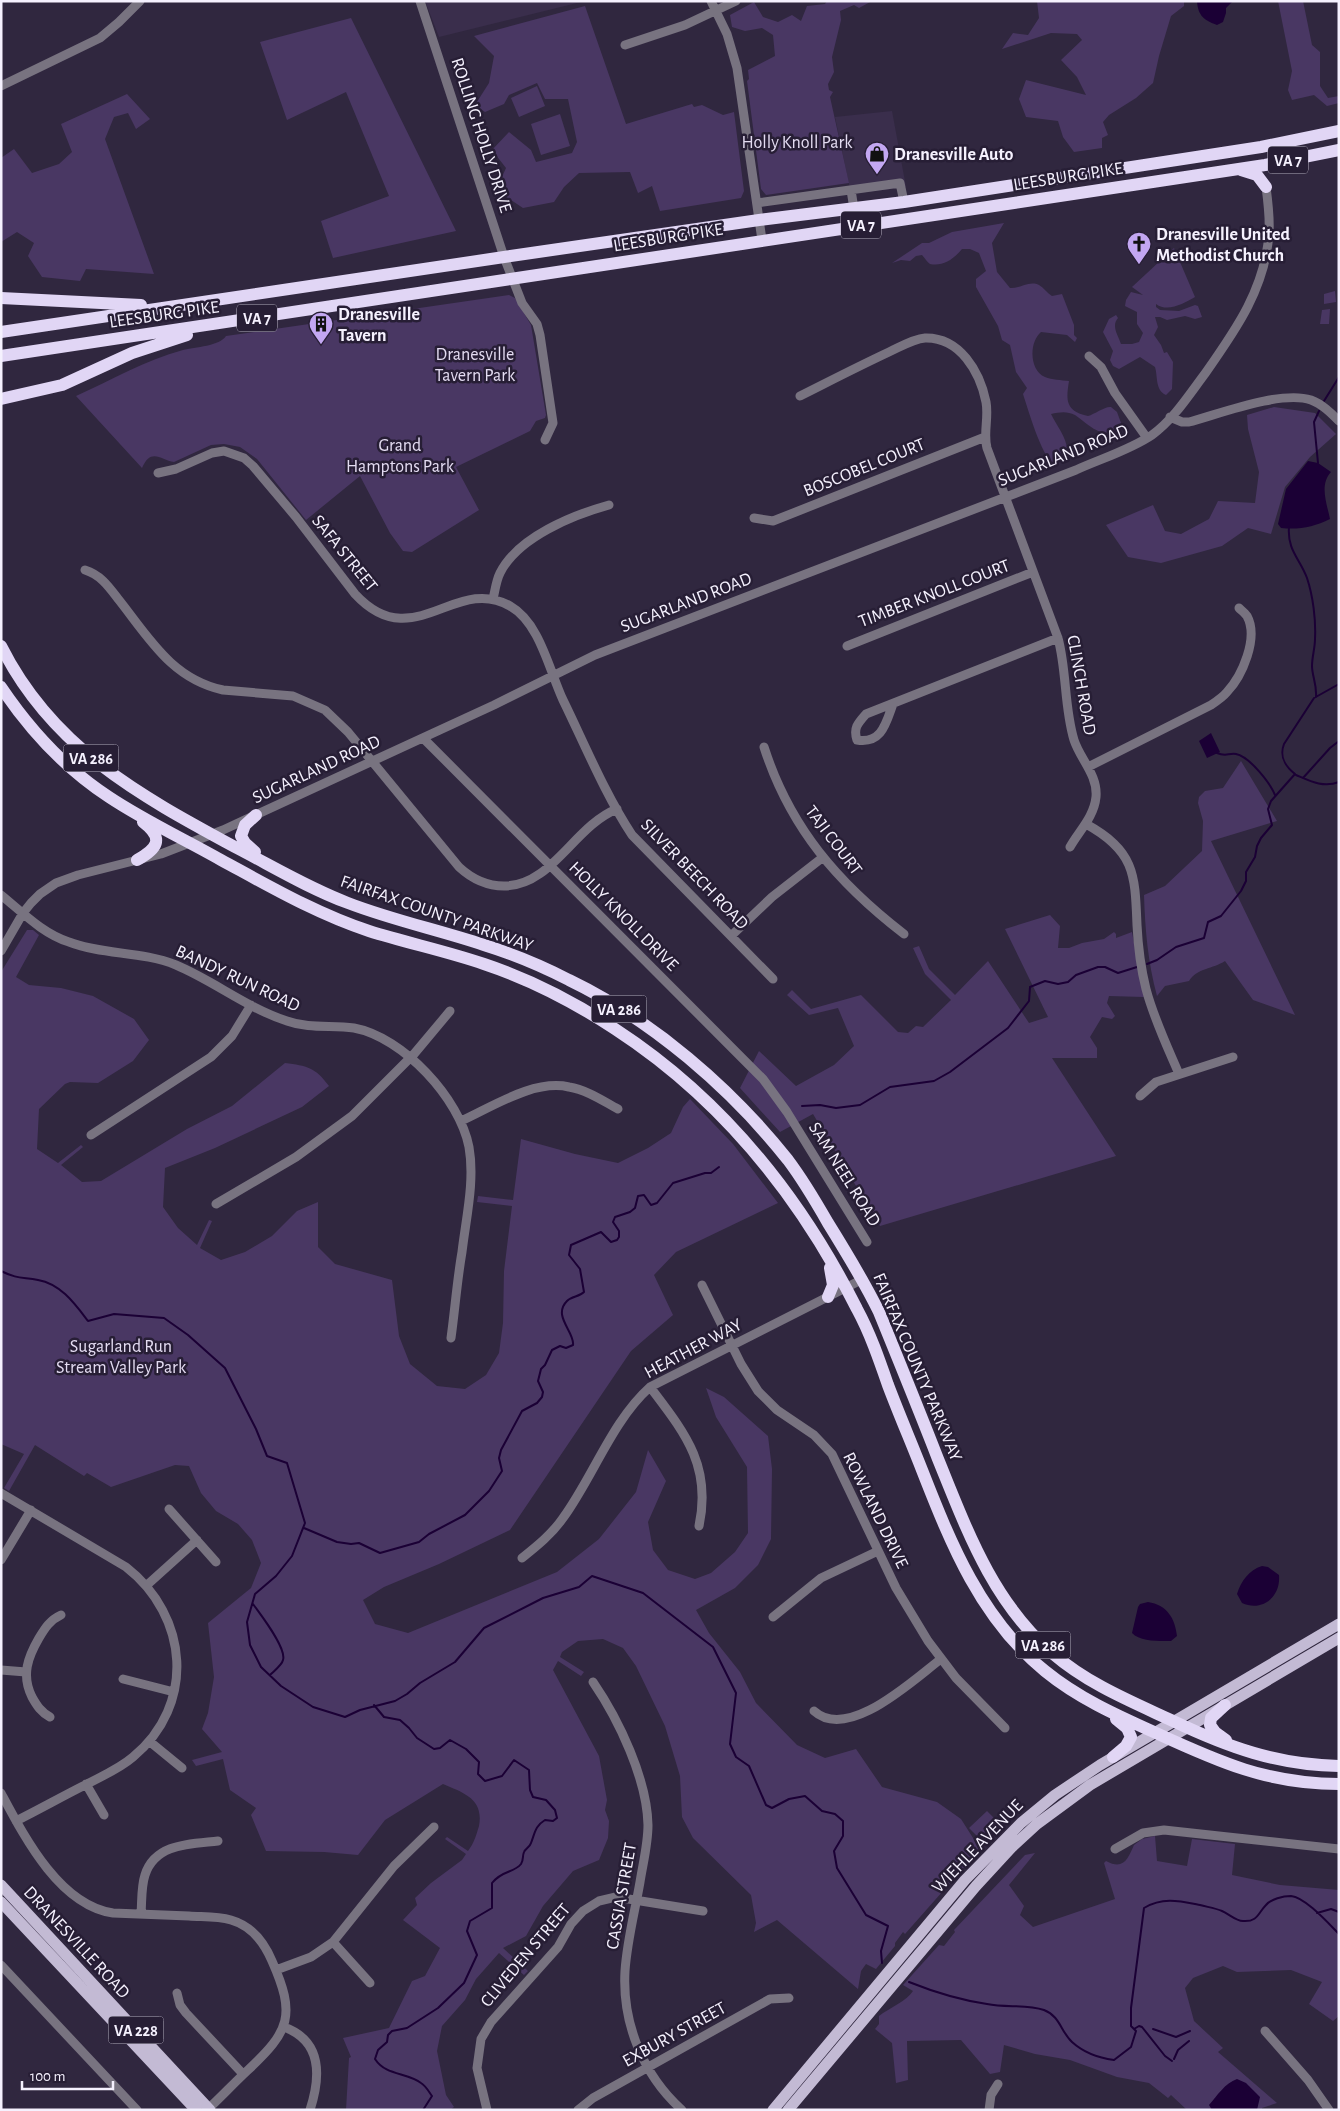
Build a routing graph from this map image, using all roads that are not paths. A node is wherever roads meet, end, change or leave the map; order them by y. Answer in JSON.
{"nodes":[{"id":1,"x":140,"y":1,"type":"edge"},
{"id":2,"x":420,"y":1,"type":"edge"},
{"id":3,"x":711,"y":1,"type":"edge"},
{"id":4,"x":736,"y":1,"type":"edge"},
{"id":5,"x":716,"y":12,"type":"junction"},
{"id":6,"x":625,"y":45,"type":"dead end"},
{"id":7,"x":1,"y":86,"type":"edge"},
{"id":8,"x":1339,"y":131,"type":"edge"},
{"id":9,"x":1339,"y":150,"type":"edge"},
{"id":10,"x":1283,"y":161,"type":"junction"},
{"id":11,"x":1236,"y":169,"type":"junction"},
{"id":12,"x":1266,"y":187,"type":"junction"},
{"id":13,"x":851,"y":190,"type":"junction"},
{"id":14,"x":904,"y":202,"type":"junction"},
{"id":15,"x":757,"y":203,"type":"junction"},
{"id":16,"x":854,"y":209,"type":"junction"},
{"id":17,"x":760,"y":220,"type":"junction"},
{"id":18,"x":762,"y":240,"type":"junction"},
{"id":19,"x":504,"y":257,"type":"junction"},
{"id":20,"x":513,"y":279,"type":"junction"},
{"id":21,"x":4,"y":297,"type":"edge"},
{"id":22,"x":198,"y":301,"type":"junction"},
{"id":23,"x":247,"y":319,"type":"junction"},
{"id":24,"x":1,"y":332,"type":"edge"},
{"id":25,"x":1,"y":356,"type":"edge"},
{"id":26,"x":1089,"y":356,"type":"dead end"},
{"id":27,"x":31,"y":393,"type":"junction"},
{"id":28,"x":800,"y":396,"type":"dead end"},
{"id":29,"x":1,"y":399,"type":"edge"},
{"id":30,"x":1,"y":409,"type":"edge"},
{"id":31,"x":1170,"y":417,"type":"junction"},
{"id":32,"x":1339,"y":421,"type":"edge"},
{"id":33,"x":985,"y":437,"type":"junction"},
{"id":34,"x":1147,"y":438,"type":"junction"},
{"id":35,"x":545,"y":440,"type":"dead end"},
{"id":36,"x":158,"y":473,"type":"dead end"},
{"id":37,"x":1004,"y":496,"type":"junction"},
{"id":38,"x":609,"y":505,"type":"dead end"},
{"id":39,"x":754,"y":518,"type":"dead end"},
{"id":40,"x":85,"y":570,"type":"dead end"},
{"id":41,"x":1033,"y":572,"type":"junction"},
{"id":42,"x":493,"y":599,"type":"junction"},
{"id":43,"x":1239,"y":608,"type":"dead end"},
{"id":44,"x":1058,"y":638,"type":"junction"},
{"id":45,"x":1,"y":646,"type":"edge"},
{"id":46,"x":847,"y":646,"type":"dead end"},
{"id":47,"x":553,"y":675,"type":"junction"},
{"id":48,"x":1,"y":687,"type":"edge"},
{"id":49,"x":893,"y":704,"type":"junction"},
{"id":50,"x":423,"y":738,"type":"junction"},
{"id":51,"x":764,"y":747,"type":"dead end"},
{"id":52,"x":371,"y":762,"type":"junction"},
{"id":53,"x":1088,"y":766,"type":"junction"},
{"id":54,"x":122,"y":805,"type":"junction"},
{"id":55,"x":617,"y":809,"type":"junction"},
{"id":56,"x":256,"y":815,"type":"junction"},
{"id":57,"x":1086,"y":824,"type":"junction"},
{"id":58,"x":212,"y":835,"type":"junction"},
{"id":59,"x":192,"y":843,"type":"junction"},
{"id":60,"x":1070,"y":847,"type":"dead end"},
{"id":61,"x":822,"y":858,"type":"junction"},
{"id":62,"x":137,"y":860,"type":"junction"},
{"id":63,"x":550,"y":865,"type":"junction"},
{"id":64,"x":279,"y":870,"type":"junction"},
{"id":65,"x":1,"y":895,"type":"edge"},
{"id":66,"x":23,"y":913,"type":"junction"},
{"id":67,"x":904,"y":934,"type":"dead end"},
{"id":68,"x":731,"y":936,"type":"junction"},
{"id":69,"x":1,"y":952,"type":"edge"},
{"id":70,"x":773,"y":980,"type":"dead end"},
{"id":71,"x":251,"y":1005,"type":"junction"},
{"id":72,"x":450,"y":1011,"type":"dead end"},
{"id":73,"x":410,"y":1056,"type":"junction"},
{"id":74,"x":1233,"y":1057,"type":"dead end"},
{"id":75,"x":1180,"y":1074,"type":"junction"},
{"id":76,"x":1140,"y":1096,"type":"dead end"},
{"id":77,"x":618,"y":1109,"type":"dead end"},
{"id":78,"x":461,"y":1121,"type":"junction"},
{"id":79,"x":794,"y":1124,"type":"joint"},
{"id":80,"x":91,"y":1135,"type":"dead end"},
{"id":81,"x":216,"y":1204,"type":"dead end"},
{"id":82,"x":867,"y":1242,"type":"dead end"},
{"id":83,"x":828,"y":1258,"type":"junction"},
{"id":84,"x":863,"y":1279,"type":"junction"},
{"id":85,"x":702,"y":1285,"type":"dead end"},
{"id":86,"x":846,"y":1288,"type":"junction"},
{"id":87,"x":828,"y":1298,"type":"junction"},
{"id":88,"x":451,"y":1338,"type":"dead end"},
{"id":89,"x":732,"y":1345,"type":"junction"},
{"id":90,"x":650,"y":1387,"type":"junction"},
{"id":91,"x":1,"y":1493,"type":"edge"},
{"id":92,"x":169,"y":1509,"type":"dead end"},
{"id":93,"x":31,"y":1510,"type":"junction"},
{"id":94,"x":698,"y":1526,"type":"dead end"},
{"id":95,"x":197,"y":1540,"type":"junction"},
{"id":96,"x":878,"y":1551,"type":"junction"},
{"id":97,"x":522,"y":1558,"type":"dead end"},
{"id":98,"x":1,"y":1560,"type":"edge"},
{"id":99,"x":216,"y":1562,"type":"dead end"},
{"id":100,"x":147,"y":1585,"type":"junction"},
{"id":101,"x":61,"y":1615,"type":"dead end"},
{"id":102,"x":773,"y":1617,"type":"dead end"},
{"id":103,"x":1339,"y":1624,"type":"edge"},
{"id":104,"x":1339,"y":1638,"type":"edge"},
{"id":105,"x":941,"y":1659,"type":"junction"},
{"id":106,"x":1,"y":1670,"type":"edge"},
{"id":107,"x":26,"y":1672,"type":"junction"},
{"id":108,"x":123,"y":1679,"type":"dead end"},
{"id":109,"x":593,"y":1682,"type":"dead end"},
{"id":110,"x":174,"y":1692,"type":"junction"},
{"id":111,"x":1225,"y":1705,"type":"junction"},
{"id":112,"x":1104,"y":1710,"type":"junction"},
{"id":113,"x":814,"y":1711,"type":"dead end"},
{"id":114,"x":50,"y":1717,"type":"dead end"},
{"id":115,"x":1173,"y":1722,"type":"junction"},
{"id":116,"x":1005,"y":1728,"type":"dead end"},
{"id":117,"x":1186,"y":1728,"type":"junction"},
{"id":118,"x":1154,"y":1733,"type":"junction"},
{"id":119,"x":1167,"y":1739,"type":"junction"},
{"id":120,"x":150,"y":1741,"type":"junction"},
{"id":121,"x":1248,"y":1753,"type":"junction"},
{"id":122,"x":1112,"y":1757,"type":"junction"},
{"id":123,"x":1339,"y":1766,"type":"edge"},
{"id":124,"x":182,"y":1768,"type":"dead end"},
{"id":125,"x":86,"y":1784,"type":"junction"},
{"id":126,"x":1339,"y":1784,"type":"edge"},
{"id":127,"x":1,"y":1793,"type":"edge"},
{"id":128,"x":104,"y":1815,"type":"dead end"},
{"id":129,"x":16,"y":1821,"type":"junction"},
{"id":130,"x":434,"y":1827,"type":"dead end"},
{"id":131,"x":218,"y":1841,"type":"dead end"},
{"id":132,"x":1115,"y":1849,"type":"dead end"},
{"id":133,"x":1339,"y":1849,"type":"edge"},
{"id":134,"x":1,"y":1885,"type":"edge"},
{"id":135,"x":637,"y":1899,"type":"junction"},
{"id":136,"x":1,"y":1902,"type":"edge"},
{"id":137,"x":703,"y":1911,"type":"dead end"},
{"id":138,"x":141,"y":1914,"type":"junction"},
{"id":139,"x":333,"y":1942,"type":"junction"},
{"id":140,"x":1,"y":1965,"type":"edge"},
{"id":141,"x":276,"y":1970,"type":"junction"},
{"id":142,"x":370,"y":1984,"type":"dead end"},
{"id":143,"x":880,"y":1992,"type":"junction"},
{"id":144,"x":177,"y":1993,"type":"dead end"},
{"id":145,"x":789,"y":1998,"type":"dead end"},
{"id":146,"x":284,"y":2027,"type":"junction"},
{"id":147,"x":1265,"y":2031,"type":"dead end"},
{"id":148,"x":647,"y":2068,"type":"junction"},
{"id":149,"x":244,"y":2074,"type":"junction"},
{"id":150,"x":998,"y":2084,"type":"dead end"},
{"id":151,"x":208,"y":2109,"type":"edge"},
{"id":152,"x":137,"y":2110,"type":"edge"},
{"id":153,"x":196,"y":2110,"type":"edge"},
{"id":154,"x":310,"y":2110,"type":"edge"},
{"id":155,"x":487,"y":2110,"type":"edge"},
{"id":156,"x":578,"y":2110,"type":"edge"},
{"id":157,"x":682,"y":2110,"type":"edge"},
{"id":158,"x":772,"y":2110,"type":"edge"},
{"id":159,"x":788,"y":2110,"type":"edge"},
{"id":160,"x":989,"y":2110,"type":"edge"},
{"id":161,"x":1329,"y":2110,"type":"edge"}],
"edges":[{"from":1,"to":7,"type":"street"},
{"from":2,"to":19,"type":"street","name":"ROLLING HOLLY DRIVE"},
{"from":3,"to":5,"type":"street"},
{"from":4,"to":5,"type":"street"},
{"from":5,"to":6,"type":"street"},
{"from":5,"to":15,"type":"street"},
{"from":8,"to":14,"type":"highway","name":"LEESBURG PIKE","number":"VA 7"},
{"from":9,"to":10,"type":"highway","name":"LEESBURG PIKE","number":"VA 7"},
{"from":10,"to":11,"type":"highway","name":"LEESBURG PIKE","number":"VA 7"},
{"from":10,"to":12,"type":"highway"},
{"from":11,"to":12,"type":"highway"},
{"from":11,"to":18,"type":"highway","name":"LEESBURG PIKE","number":"VA 7"},
{"from":12,"to":31,"type":"street","name":"SUGARLAND ROAD"},
{"from":13,"to":14,"type":"street"},
{"from":13,"to":15,"type":"street"},
{"from":13,"to":16,"type":"street"},
{"from":14,"to":16,"type":"highway","name":"LEESBURG PIKE","number":"VA 7"},
{"from":15,"to":17,"type":"street"},
{"from":16,"to":17,"type":"highway","name":"LEESBURG PIKE","number":"VA 7"},
{"from":17,"to":18,"type":"street"},
{"from":17,"to":19,"type":"highway","name":"LEESBURG PIKE","number":"VA 7"},
{"from":18,"to":20,"type":"highway","name":"LEESBURG PIKE","number":"VA 7"},
{"from":19,"to":20,"type":"street","name":"ROLLING HOLLY DRIVE"},
{"from":19,"to":22,"type":"highway","name":"LEESBURG PIKE","number":"VA 7"},
{"from":20,"to":23,"type":"highway","name":"LEESBURG PIKE","number":"VA 7"},
{"from":20,"to":35,"type":"street","name":"ROLLING HOLLY DRIVE"},
{"from":21,"to":22,"type":"highway"},
{"from":22,"to":24,"type":"highway","name":"LEESBURG PIKE","number":"VA 7"},
{"from":23,"to":25,"type":"highway","name":"LEESBURG PIKE","number":"VA 7"},
{"from":23,"to":27,"type":"highway"},
{"from":26,"to":34,"type":"street"},
{"from":27,"to":29,"type":"highway"},
{"from":27,"to":30,"type":"highway"},
{"from":28,"to":33,"type":"street","name":"CLINCH ROAD"},
{"from":31,"to":32,"type":"street"},
{"from":31,"to":34,"type":"street","name":"SUGARLAND ROAD"},
{"from":33,"to":37,"type":"street","name":"CLINCH ROAD"},
{"from":33,"to":39,"type":"street","name":"BOSCOBEL COURT"},
{"from":34,"to":37,"type":"street","name":"SUGARLAND ROAD"},
{"from":36,"to":42,"type":"street","name":"SAFA STREET"},
{"from":37,"to":41,"type":"street","name":"CLINCH ROAD"},
{"from":37,"to":47,"type":"street","name":"SUGARLAND ROAD"},
{"from":38,"to":42,"type":"street"},
{"from":40,"to":52,"type":"street"},
{"from":41,"to":44,"type":"street","name":"CLINCH ROAD"},
{"from":41,"to":46,"type":"street","name":"TIMBER KNOLL COURT"},
{"from":42,"to":47,"type":"street","name":"SAFA STREET"},
{"from":43,"to":53,"type":"street"},
{"from":44,"to":49,"type":"street"},
{"from":44,"to":53,"type":"street","name":"CLINCH ROAD"},
{"from":45,"to":58,"type":"highway","name":"FAIRFAX COUNTY PARKWAY","number":"VA 286"},
{"from":47,"to":50,"type":"street","name":"SUGARLAND ROAD"},
{"from":47,"to":55,"type":"street","name":"SILVER BEECH ROAD"},
{"from":48,"to":54,"type":"highway","name":"FAIRFAX COUNTY PARKWAY","number":"VA 286"},
{"from":49,"to":49,"type":"street"},
{"from":50,"to":52,"type":"street","name":"SUGARLAND ROAD"},
{"from":50,"to":63,"type":"street","name":"HOLLY KNOLL DRIVE"},
{"from":51,"to":61,"type":"street","name":"TAJI COURT"},
{"from":52,"to":56,"type":"street","name":"SUGARLAND ROAD"},
{"from":52,"to":63,"type":"street"},
{"from":53,"to":57,"type":"street","name":"CLINCH ROAD"},
{"from":54,"to":59,"type":"highway","name":"FAIRFAX COUNTY PARKWAY","number":"VA 286"},
{"from":54,"to":62,"type":"highway"},
{"from":55,"to":63,"type":"street"},
{"from":55,"to":68,"type":"street","name":"SILVER BEECH ROAD"},
{"from":56,"to":58,"type":"street","name":"SUGARLAND ROAD"},
{"from":56,"to":64,"type":"highway"},
{"from":57,"to":60,"type":"street","name":"CLINCH ROAD"},
{"from":57,"to":75,"type":"street"},
{"from":58,"to":59,"type":"street","name":"SUGARLAND ROAD"},
{"from":58,"to":64,"type":"highway","name":"FAIRFAX COUNTY PARKWAY","number":"VA 286"},
{"from":59,"to":62,"type":"street","name":"SUGARLAND ROAD"},
{"from":59,"to":83,"type":"highway","name":"FAIRFAX COUNTY PARKWAY","number":"VA 286"},
{"from":61,"to":67,"type":"street","name":"TAJI COURT"},
{"from":61,"to":68,"type":"street"},
{"from":62,"to":66,"type":"street","name":"SUGARLAND ROAD"},
{"from":63,"to":79,"type":"street","name":"HOLLY KNOLL DRIVE"},
{"from":64,"to":84,"type":"highway","name":"FAIRFAX COUNTY PARKWAY","number":"VA 286"},
{"from":65,"to":66,"type":"street","name":"BANDY RUN ROAD"},
{"from":66,"to":69,"type":"street","name":"SUGARLAND ROAD"},
{"from":66,"to":71,"type":"street","name":"BANDY RUN ROAD"},
{"from":68,"to":70,"type":"street","name":"SILVER BEECH ROAD"},
{"from":71,"to":73,"type":"street","name":"BANDY RUN ROAD"},
{"from":71,"to":80,"type":"street"},
{"from":72,"to":73,"type":"street"},
{"from":73,"to":78,"type":"street","name":"BANDY RUN ROAD"},
{"from":73,"to":81,"type":"street"},
{"from":74,"to":75,"type":"street"},
{"from":75,"to":76,"type":"street"},
{"from":77,"to":78,"type":"street"},
{"from":78,"to":88,"type":"street","name":"BANDY RUN ROAD"},
{"from":79,"to":82,"type":"street","name":"SAM NEEL ROAD"},
{"from":83,"to":86,"type":"highway","name":"FAIRFAX COUNTY PARKWAY","number":"VA 286"},
{"from":83,"to":87,"type":"highway"},
{"from":84,"to":86,"type":"street","name":"HEATHER WAY"},
{"from":84,"to":115,"type":"highway","name":"FAIRFAX COUNTY PARKWAY","number":"VA 286"},
{"from":85,"to":89,"type":"street","name":"ROWLAND DRIVE"},
{"from":86,"to":87,"type":"street","name":"HEATHER WAY"},
{"from":86,"to":112,"type":"highway","name":"FAIRFAX COUNTY PARKWAY","number":"VA 286"},
{"from":87,"to":89,"type":"street","name":"HEATHER WAY"},
{"from":89,"to":90,"type":"street","name":"HEATHER WAY"},
{"from":89,"to":96,"type":"street","name":"ROWLAND DRIVE"},
{"from":90,"to":94,"type":"street"},
{"from":90,"to":97,"type":"street","name":"HEATHER WAY"},
{"from":91,"to":93,"type":"street"},
{"from":92,"to":95,"type":"street"},
{"from":93,"to":98,"type":"street"},
{"from":93,"to":100,"type":"street"},
{"from":95,"to":99,"type":"street"},
{"from":95,"to":100,"type":"street"},
{"from":96,"to":102,"type":"street"},
{"from":96,"to":105,"type":"street","name":"ROWLAND DRIVE"},
{"from":100,"to":110,"type":"street"},
{"from":101,"to":107,"type":"street"},
{"from":103,"to":115,"type":"main road","name":"WIEHLE AVENUE"},
{"from":104,"to":111,"type":"main road","name":"WIEHLE AVENUE"},
{"from":105,"to":113,"type":"street"},
{"from":105,"to":116,"type":"street","name":"ROWLAND DRIVE"},
{"from":106,"to":107,"type":"street"},
{"from":107,"to":114,"type":"street"},
{"from":108,"to":110,"type":"street"},
{"from":109,"to":135,"type":"street","name":"CASSIA STREET"},
{"from":110,"to":120,"type":"street"},
{"from":111,"to":117,"type":"main road","name":"WIEHLE AVENUE"},
{"from":111,"to":121,"type":"highway"},
{"from":112,"to":118,"type":"highway","name":"FAIRFAX COUNTY PARKWAY","number":"VA 286"},
{"from":112,"to":122,"type":"highway"},
{"from":115,"to":117,"type":"highway","name":"FAIRFAX COUNTY PARKWAY","number":"VA 286"},
{"from":115,"to":118,"type":"main road","name":"WIEHLE AVENUE"},
{"from":117,"to":119,"type":"main road","name":"WIEHLE AVENUE"},
{"from":117,"to":121,"type":"highway","name":"FAIRFAX COUNTY PARKWAY","number":"VA 286"},
{"from":118,"to":119,"type":"highway","name":"FAIRFAX COUNTY PARKWAY","number":"VA 286"},
{"from":118,"to":122,"type":"main road","name":"WIEHLE AVENUE"},
{"from":119,"to":126,"type":"highway","name":"FAIRFAX COUNTY PARKWAY","number":"VA 286"},
{"from":119,"to":143,"type":"main road","name":"WIEHLE AVENUE"},
{"from":120,"to":124,"type":"street"},
{"from":120,"to":125,"type":"street"},
{"from":121,"to":123,"type":"highway","name":"FAIRFAX COUNTY PARKWAY","number":"VA 286"},
{"from":122,"to":143,"type":"main road","name":"WIEHLE AVENUE"},
{"from":125,"to":128,"type":"street"},
{"from":125,"to":129,"type":"street"},
{"from":127,"to":129,"type":"street"},
{"from":129,"to":138,"type":"street"},
{"from":130,"to":139,"type":"street"},
{"from":131,"to":138,"type":"street"},
{"from":132,"to":133,"type":"street"},
{"from":134,"to":151,"type":"main road","name":"DRANESVILLE ROAD","number":"VA 228"},
{"from":135,"to":137,"type":"street","name":"CLIVEDEN STREET"},
{"from":135,"to":148,"type":"street","name":"CASSIA STREET"},
{"from":135,"to":155,"type":"street","name":"CLIVEDEN STREET"},
{"from":136,"to":153,"type":"main road","name":"DRANESVILLE ROAD","number":"VA 228"},
{"from":138,"to":141,"type":"street"},
{"from":139,"to":141,"type":"street"},
{"from":139,"to":142,"type":"street"},
{"from":140,"to":152,"type":"street"},
{"from":141,"to":146,"type":"street"},
{"from":143,"to":158,"type":"main road","name":"WIEHLE AVENUE"},
{"from":143,"to":159,"type":"main road","name":"WIEHLE AVENUE"},
{"from":144,"to":149,"type":"street"},
{"from":145,"to":148,"type":"street","name":"EXBURY STREET"},
{"from":146,"to":149,"type":"street"},
{"from":146,"to":154,"type":"street"},
{"from":147,"to":161,"type":"street"},
{"from":148,"to":156,"type":"street","name":"EXBURY STREET"},
{"from":148,"to":157,"type":"street","name":"CASSIA STREET"},
{"from":149,"to":151,"type":"street"},
{"from":150,"to":160,"type":"street"}]}
